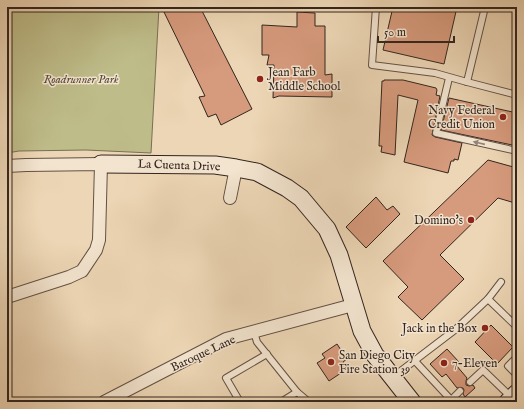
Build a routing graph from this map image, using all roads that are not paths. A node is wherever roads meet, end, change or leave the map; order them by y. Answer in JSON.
{"nodes":[{"id":1,"x":376,"y":7,"type":"edge"},
{"id":2,"x":485,"y":7,"type":"edge"},
{"id":3,"x":449,"y":78,"type":"junction"},
{"id":4,"x":467,"y":82,"type":"junction"},
{"id":5,"x":517,"y":95,"type":"edge"},
{"id":6,"x":517,"y":151,"type":"edge"},
{"id":7,"x":101,"y":164,"type":"junction"},
{"id":8,"x":7,"y":166,"type":"edge"},
{"id":9,"x":236,"y":168,"type":"junction"},
{"id":10,"x":230,"y":198,"type":"dead end"},
{"id":11,"x":500,"y":282,"type":"dead end"},
{"id":12,"x":7,"y":297,"type":"edge"},
{"id":13,"x":488,"y":299,"type":"junction"},
{"id":14,"x":353,"y":305,"type":"junction"},
{"id":15,"x":517,"y":326,"type":"edge"},
{"id":16,"x":254,"y":332,"type":"junction"},
{"id":17,"x":267,"y":354,"type":"junction"},
{"id":18,"x":517,"y":357,"type":"edge"},
{"id":19,"x":414,"y":360,"type":"junction"},
{"id":20,"x":517,"y":375,"type":"edge"},
{"id":21,"x":392,"y":377,"type":"junction"},
{"id":22,"x":470,"y":382,"type":"dead end"},
{"id":23,"x":460,"y":391,"type":"dead end"},
{"id":24,"x":296,"y":392,"type":"junction"},
{"id":25,"x":126,"y":397,"type":"edge"},
{"id":26,"x":512,"y":397,"type":"edge"},
{"id":27,"x":451,"y":401,"type":"edge"},
{"id":28,"x":104,"y":402,"type":"edge"},
{"id":29,"x":240,"y":402,"type":"edge"},
{"id":30,"x":281,"y":402,"type":"edge"},
{"id":31,"x":309,"y":402,"type":"edge"},
{"id":32,"x":412,"y":402,"type":"edge"}],
"edges":[{"from":1,"to":3,"type":"lane"},
{"from":2,"to":4,"type":"lane"},
{"from":3,"to":4,"type":"lane"},
{"from":6,"to":3,"type":"lane","one_way":true},
{"from":4,"to":5,"type":"lane"},
{"from":7,"to":8,"type":"street","name":"La Cuenta Drive"},
{"from":7,"to":9,"type":"street","name":"La Cuenta Drive"},
{"from":7,"to":12,"type":"street"},
{"from":9,"to":10,"type":"street"},
{"from":9,"to":14,"type":"street","name":"La Cuenta Drive"},
{"from":11,"to":13,"type":"lane"},
{"from":13,"to":15,"type":"lane"},
{"from":13,"to":19,"type":"lane"},
{"from":14,"to":16,"type":"street","name":"Baroque Lane"},
{"from":14,"to":21,"type":"street","name":"La Cuenta Drive"},
{"from":16,"to":17,"type":"lane"},
{"from":16,"to":25,"type":"street","name":"Baroque Lane"},
{"from":17,"to":24,"type":"lane"},
{"from":17,"to":29,"type":"lane"},
{"from":18,"to":20,"type":"lane"},
{"from":19,"to":21,"type":"lane"},
{"from":19,"to":27,"type":"lane"},
{"from":21,"to":32,"type":"street","name":"La Cuenta Drive"},
{"from":22,"to":26,"type":"lane"},
{"from":23,"to":27,"type":"lane"},
{"from":24,"to":30,"type":"lane"},
{"from":24,"to":31,"type":"lane"},
{"from":25,"to":28,"type":"street","name":"Baroque Lane"}]}
